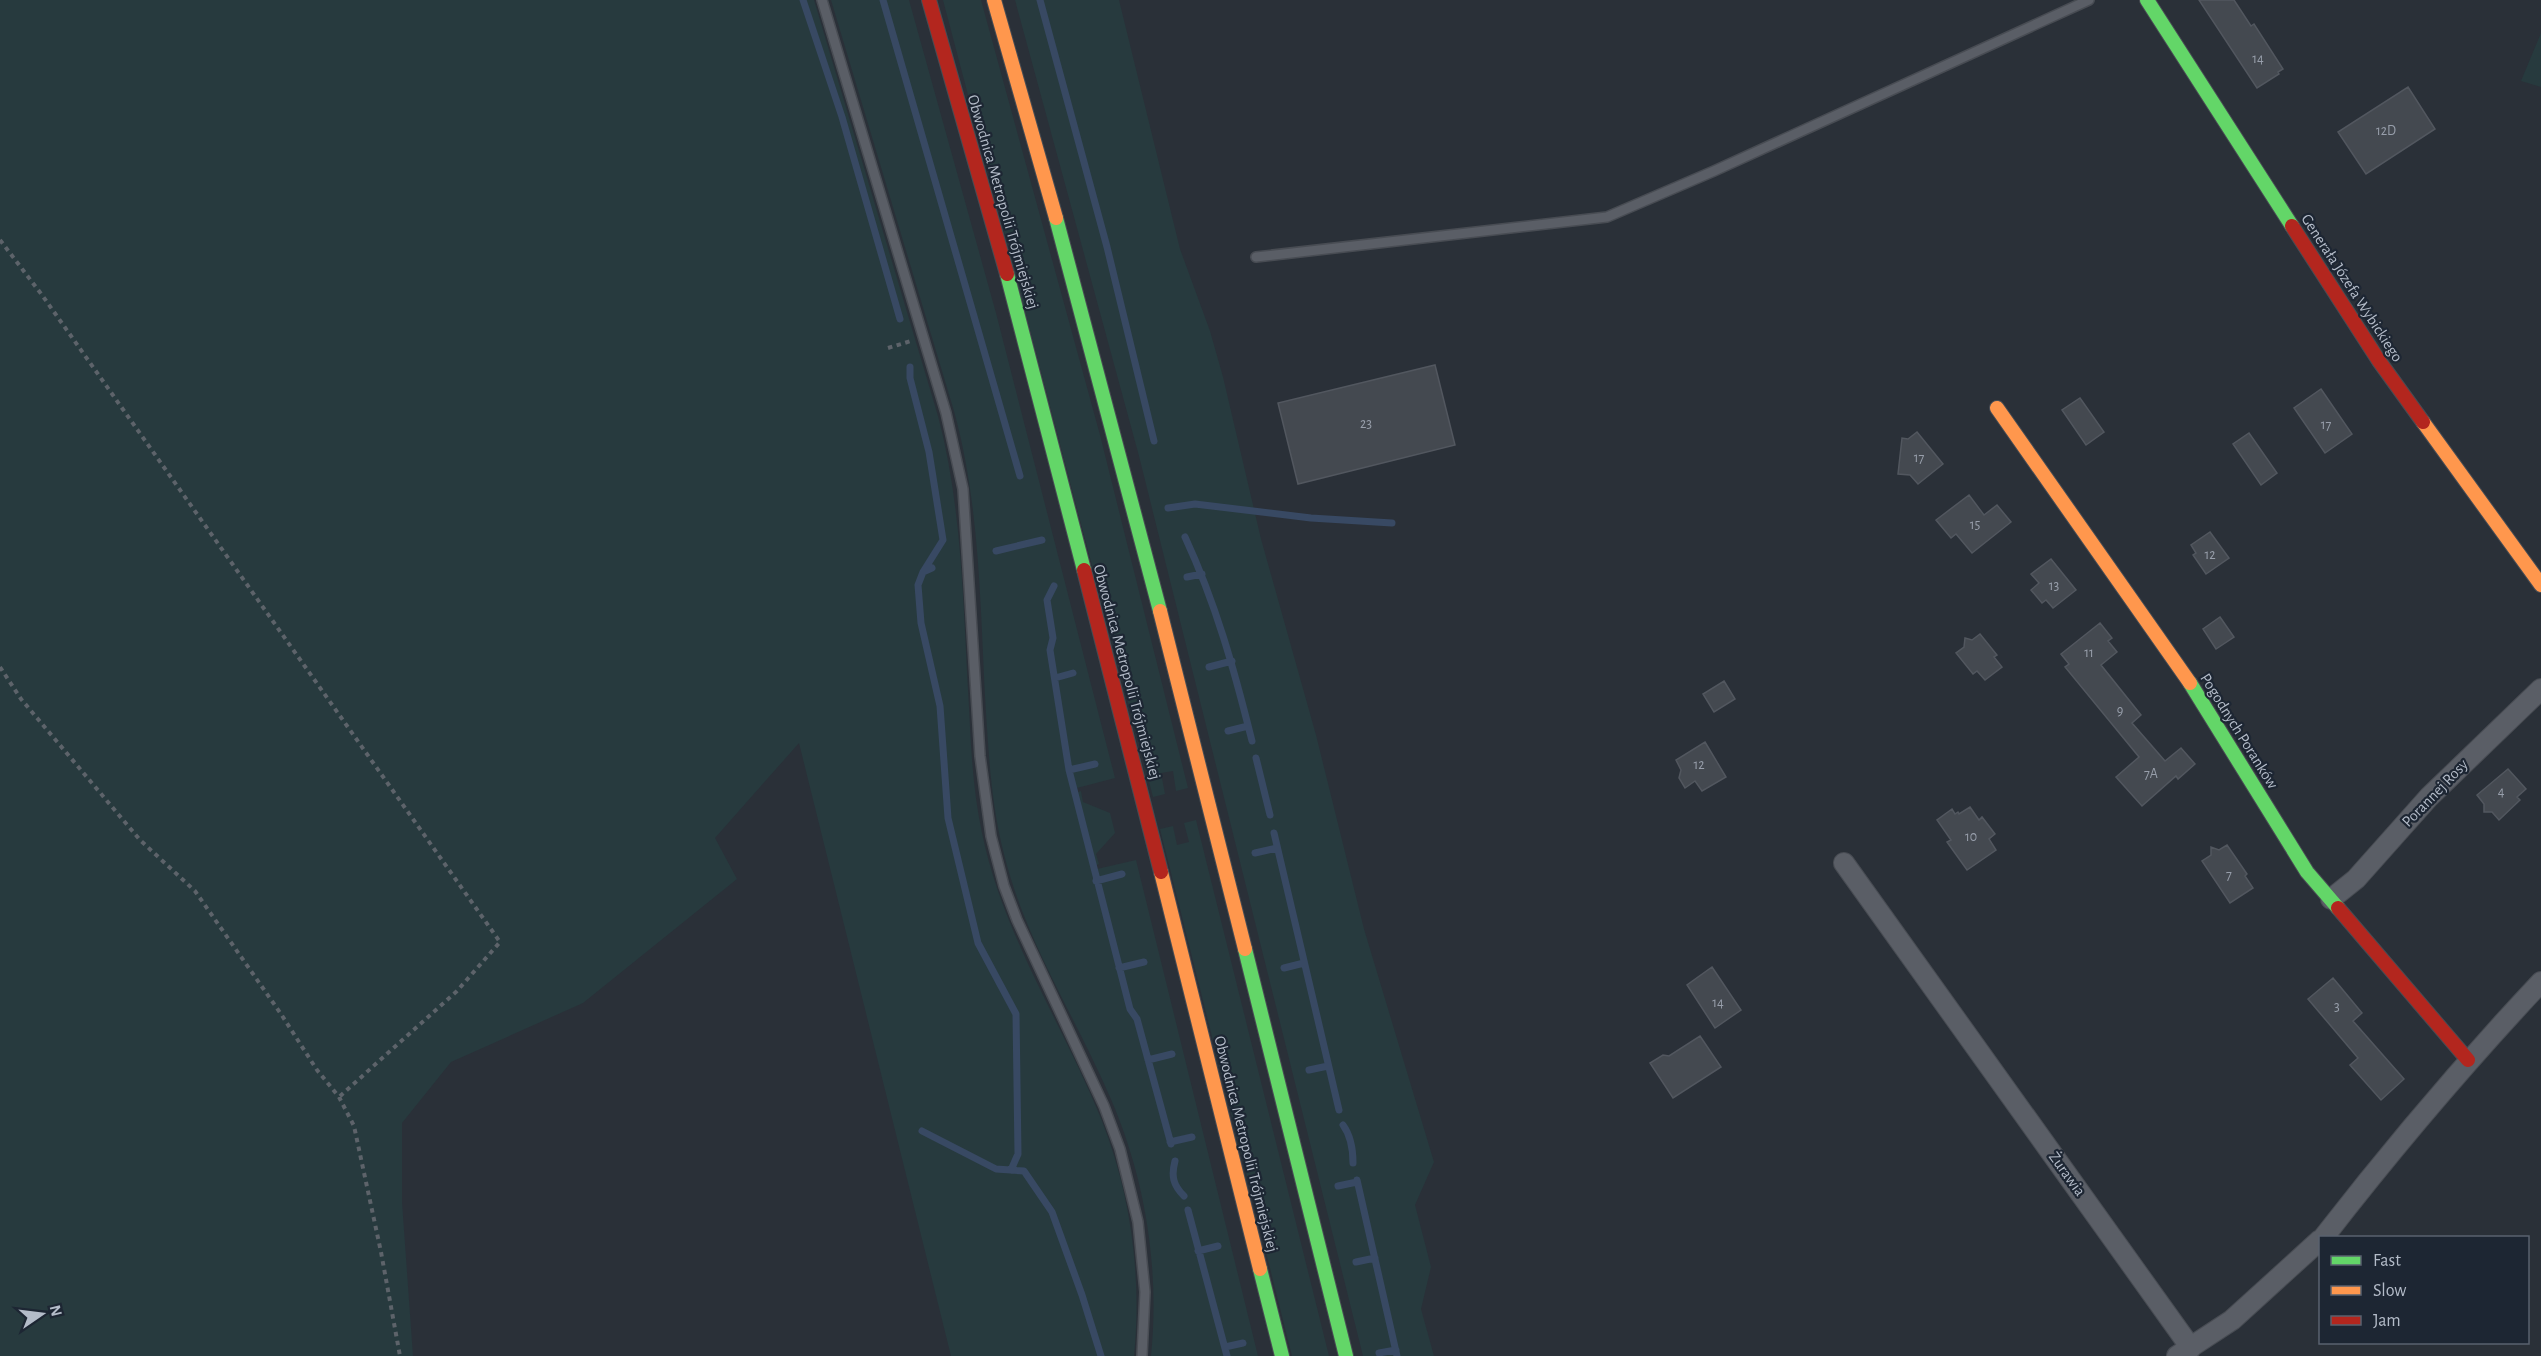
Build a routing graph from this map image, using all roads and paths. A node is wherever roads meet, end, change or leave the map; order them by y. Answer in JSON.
{"nodes":[{"id":1,"x":822,"y":0,"type":"edge"},
{"id":2,"x":929,"y":0,"type":"edge"},
{"id":3,"x":994,"y":0,"type":"edge"},
{"id":4,"x":2089,"y":0,"type":"edge"},
{"id":5,"x":2146,"y":0,"type":"edge"},
{"id":6,"x":0,"y":240,"type":"edge"},
{"id":7,"x":1256,"y":257,"type":"dead end"},
{"id":8,"x":923,"y":338,"type":"junction"},
{"id":9,"x":888,"y":348,"type":"dead end"},
{"id":10,"x":1997,"y":408,"type":"dead end"},
{"id":11,"x":2541,"y":585,"type":"edge"},
{"id":12,"x":0,"y":667,"type":"edge"},
{"id":13,"x":2541,"y":689,"type":"edge"},
{"id":14,"x":1844,"y":863,"type":"dead end"},
{"id":15,"x":2331,"y":899,"type":"junction"},
{"id":16,"x":2541,"y":982,"type":"edge"},
{"id":17,"x":2468,"y":1060,"type":"junction"},
{"id":18,"x":339,"y":1097,"type":"junction"},
{"id":19,"x":2324,"y":1236,"type":"edge"},
{"id":20,"x":2319,"y":1242,"type":"edge"},
{"id":21,"x":2188,"y":1353,"type":"edge"},
{"id":22,"x":400,"y":1356,"type":"edge"},
{"id":23,"x":1142,"y":1356,"type":"edge"},
{"id":24,"x":1282,"y":1356,"type":"edge"},
{"id":25,"x":1346,"y":1356,"type":"edge"}],
"edges":[{"from":1,"to":8,"type":"lane"},
{"from":2,"to":24,"type":"main road","name":"Obwodnica Metropolii Trójmiejskiej"},
{"from":3,"to":25,"type":"main road"},
{"from":4,"to":7,"type":"lane"},
{"from":5,"to":11,"type":"main road","name":"Generała Józefa Wybickiego"},
{"from":6,"to":18,"type":"path"},
{"from":8,"to":9,"type":"path"},
{"from":8,"to":23,"type":"lane"},
{"from":10,"to":15,"type":"main road","name":"Pogodnych Poranków"},
{"from":12,"to":18,"type":"path"},
{"from":13,"to":15,"type":"street","name":"Porannej Rosy"},
{"from":14,"to":21,"type":"street","name":"Żurawia"},
{"from":15,"to":17,"type":"main road","name":"Pogodnych Poranków"},
{"from":16,"to":17,"type":"street","name":"Żurawia"},
{"from":17,"to":19,"type":"street","name":"Żurawia"},
{"from":18,"to":22,"type":"path"},
{"from":20,"to":21,"type":"street","name":"Żurawia"}]}
